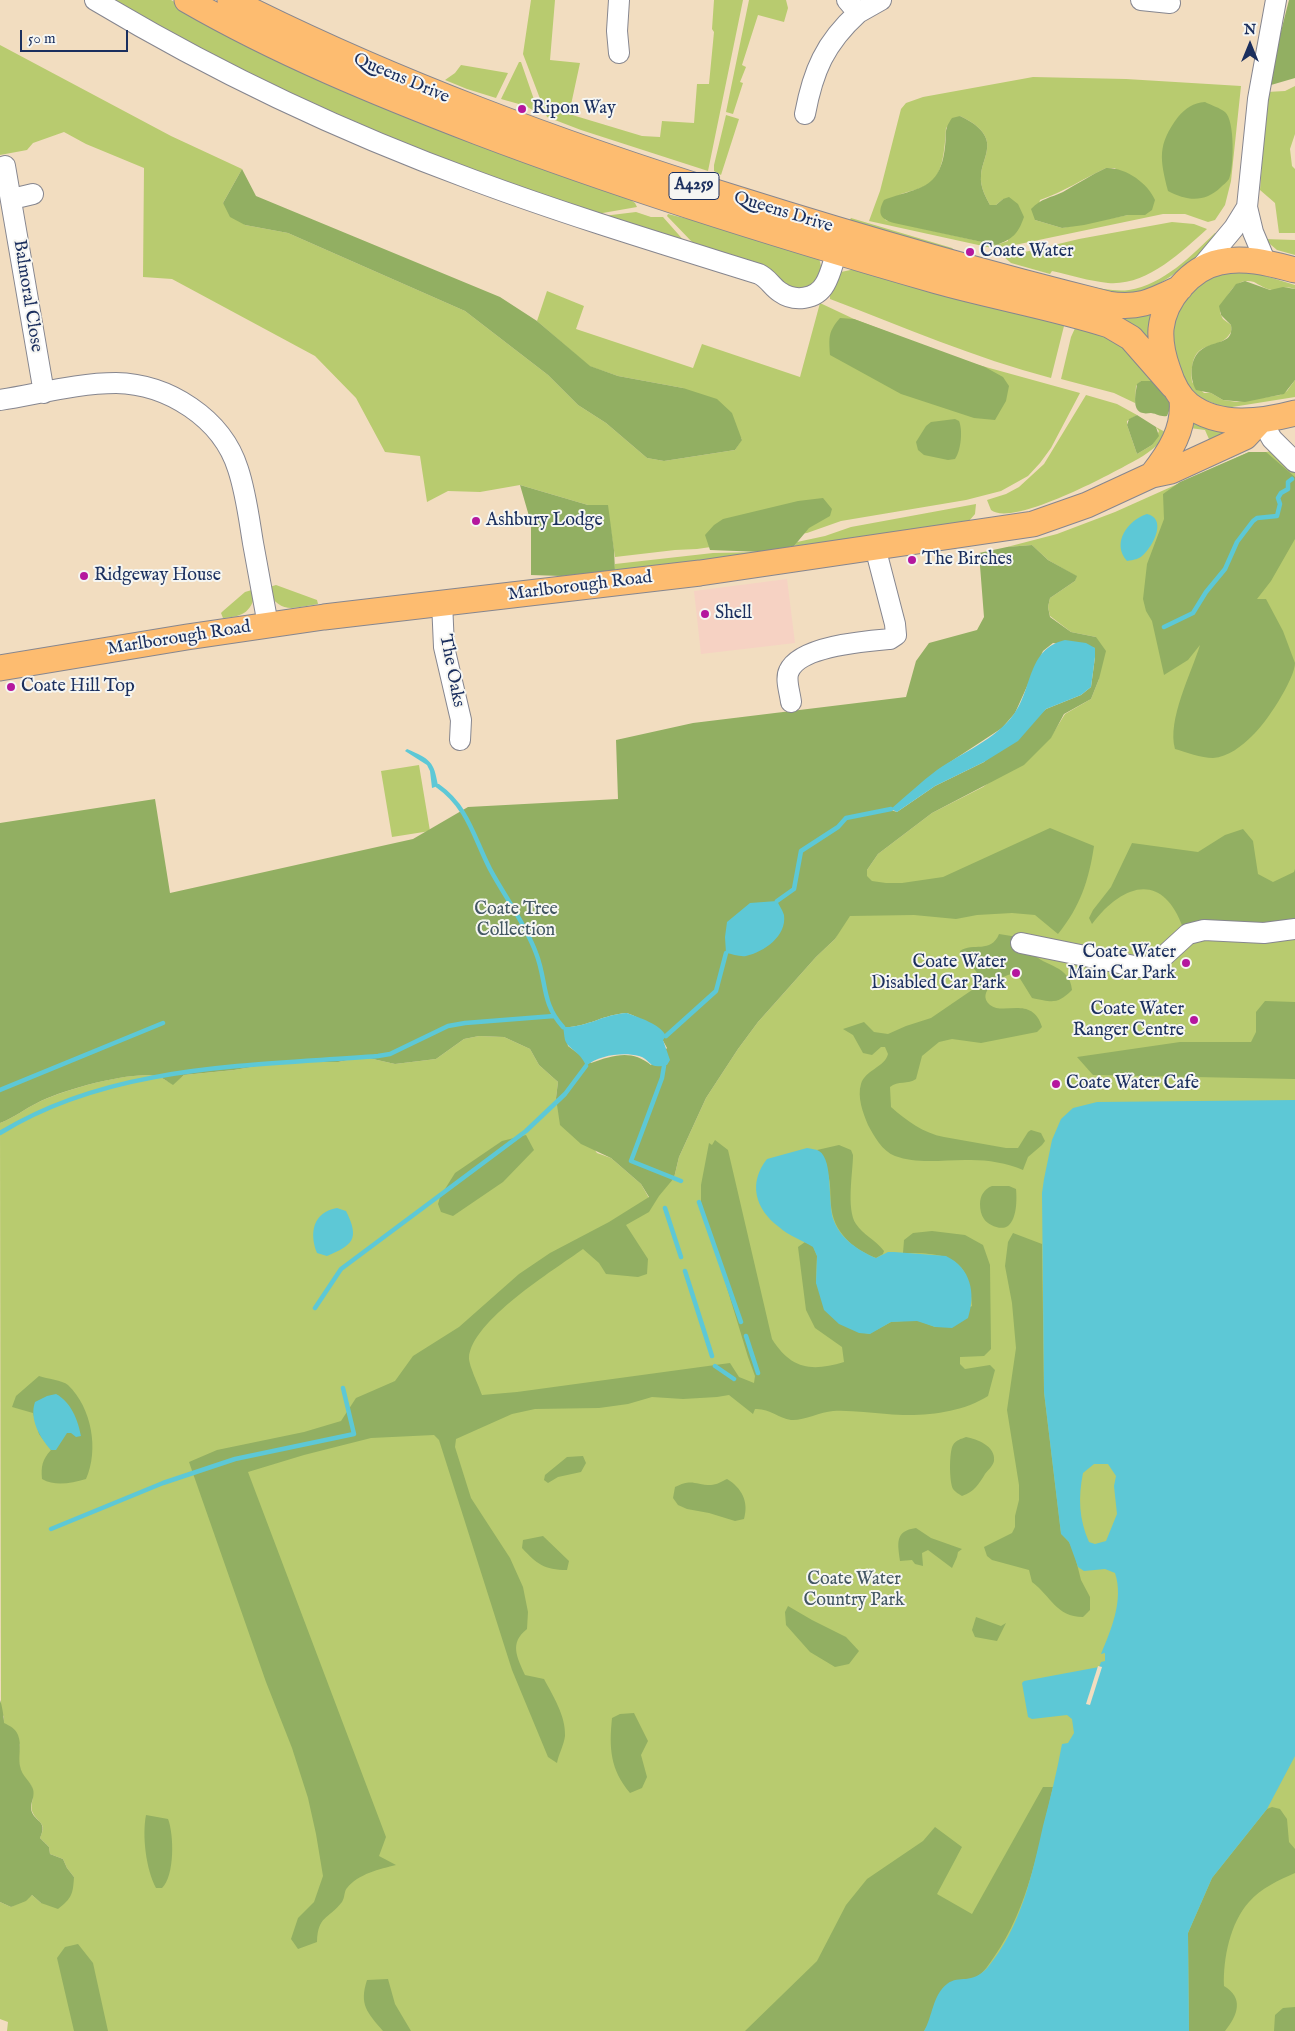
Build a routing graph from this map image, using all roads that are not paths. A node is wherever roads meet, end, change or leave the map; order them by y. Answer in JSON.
{"nodes":[{"id":1,"x":96,"y":0,"type":"edge"},
{"id":2,"x":187,"y":0,"type":"edge"},
{"id":3,"x":230,"y":0,"type":"edge"},
{"id":4,"x":619,"y":0,"type":"edge"},
{"id":5,"x":880,"y":0,"type":"edge"},
{"id":6,"x":1276,"y":0,"type":"edge"},
{"id":7,"x":852,"y":6,"type":"edge"},
{"id":8,"x":619,"y":53,"type":"dead end"},
{"id":9,"x":805,"y":114,"type":"dead end"},
{"id":10,"x":5,"y":166,"type":"dead end"},
{"id":11,"x":33,"y":194,"type":"dead end"},
{"id":12,"x":12,"y":198,"type":"junction"},
{"id":13,"x":1247,"y":207,"type":"junction"},
{"id":14,"x":837,"y":251,"type":"junction"},
{"id":15,"x":1285,"y":267,"type":"edge"},
{"id":16,"x":1187,"y":281,"type":"junction"},
{"id":17,"x":1178,"y":392,"type":"junction"},
{"id":18,"x":44,"y":393,"type":"junction"},
{"id":19,"x":0,"y":400,"type":"edge"},
{"id":20,"x":1295,"y":413,"type":"edge"},
{"id":21,"x":1261,"y":420,"type":"junction"},
{"id":22,"x":1295,"y":462,"type":"edge"},
{"id":23,"x":1152,"y":475,"type":"junction"},
{"id":24,"x":875,"y":548,"type":"junction"},
{"id":25,"x":442,"y":602,"type":"junction"},
{"id":26,"x":268,"y":625,"type":"junction"},
{"id":27,"x":0,"y":668,"type":"edge"},
{"id":28,"x":791,"y":702,"type":"dead end"},
{"id":29,"x":460,"y":740,"type":"dead end"},
{"id":30,"x":1295,"y":929,"type":"edge"},
{"id":31,"x":1022,"y":943,"type":"dead end"}],
"edges":[{"from":1,"to":14,"type":"street","name":"Queens Drive"},
{"from":2,"to":14,"type":"main road","name":"Queens Drive","number":"A4259"},
{"from":3,"to":16,"type":"main road","name":"Queens Drive","number":"A4259"},
{"from":4,"to":8,"type":"street"},
{"from":5,"to":7,"type":"street"},
{"from":6,"to":13,"type":"street"},
{"from":7,"to":9,"type":"street"},
{"from":10,"to":12,"type":"street","name":"Balmoral Close"},
{"from":11,"to":12,"type":"street"},
{"from":12,"to":18,"type":"street","name":"Balmoral Close"},
{"from":13,"to":15,"type":"street"},
{"from":13,"to":16,"type":"street"},
{"from":14,"to":17,"type":"main road","name":"Queens Drive","number":"A4259"},
{"from":15,"to":16,"type":"main road","name":"Queens Drive"},
{"from":16,"to":17,"type":"main road"},
{"from":17,"to":21,"type":"main road","name":"Queens Drive"},
{"from":17,"to":23,"type":"main road","name":"Marlborough Road"},
{"from":18,"to":19,"type":"street"},
{"from":18,"to":26,"type":"street"},
{"from":20,"to":21,"type":"main road","name":"Queens Drive"},
{"from":21,"to":22,"type":"street"},
{"from":21,"to":23,"type":"main road","name":"Marlborough Road"},
{"from":23,"to":24,"type":"main road","name":"Marlborough Road"},
{"from":24,"to":25,"type":"main road","name":"Marlborough Road"},
{"from":24,"to":28,"type":"street"},
{"from":25,"to":26,"type":"main road","name":"Marlborough Road"},
{"from":25,"to":29,"type":"street","name":"The Oaks"},
{"from":26,"to":27,"type":"main road","name":"Marlborough Road"},
{"from":30,"to":31,"type":"street"}]}
